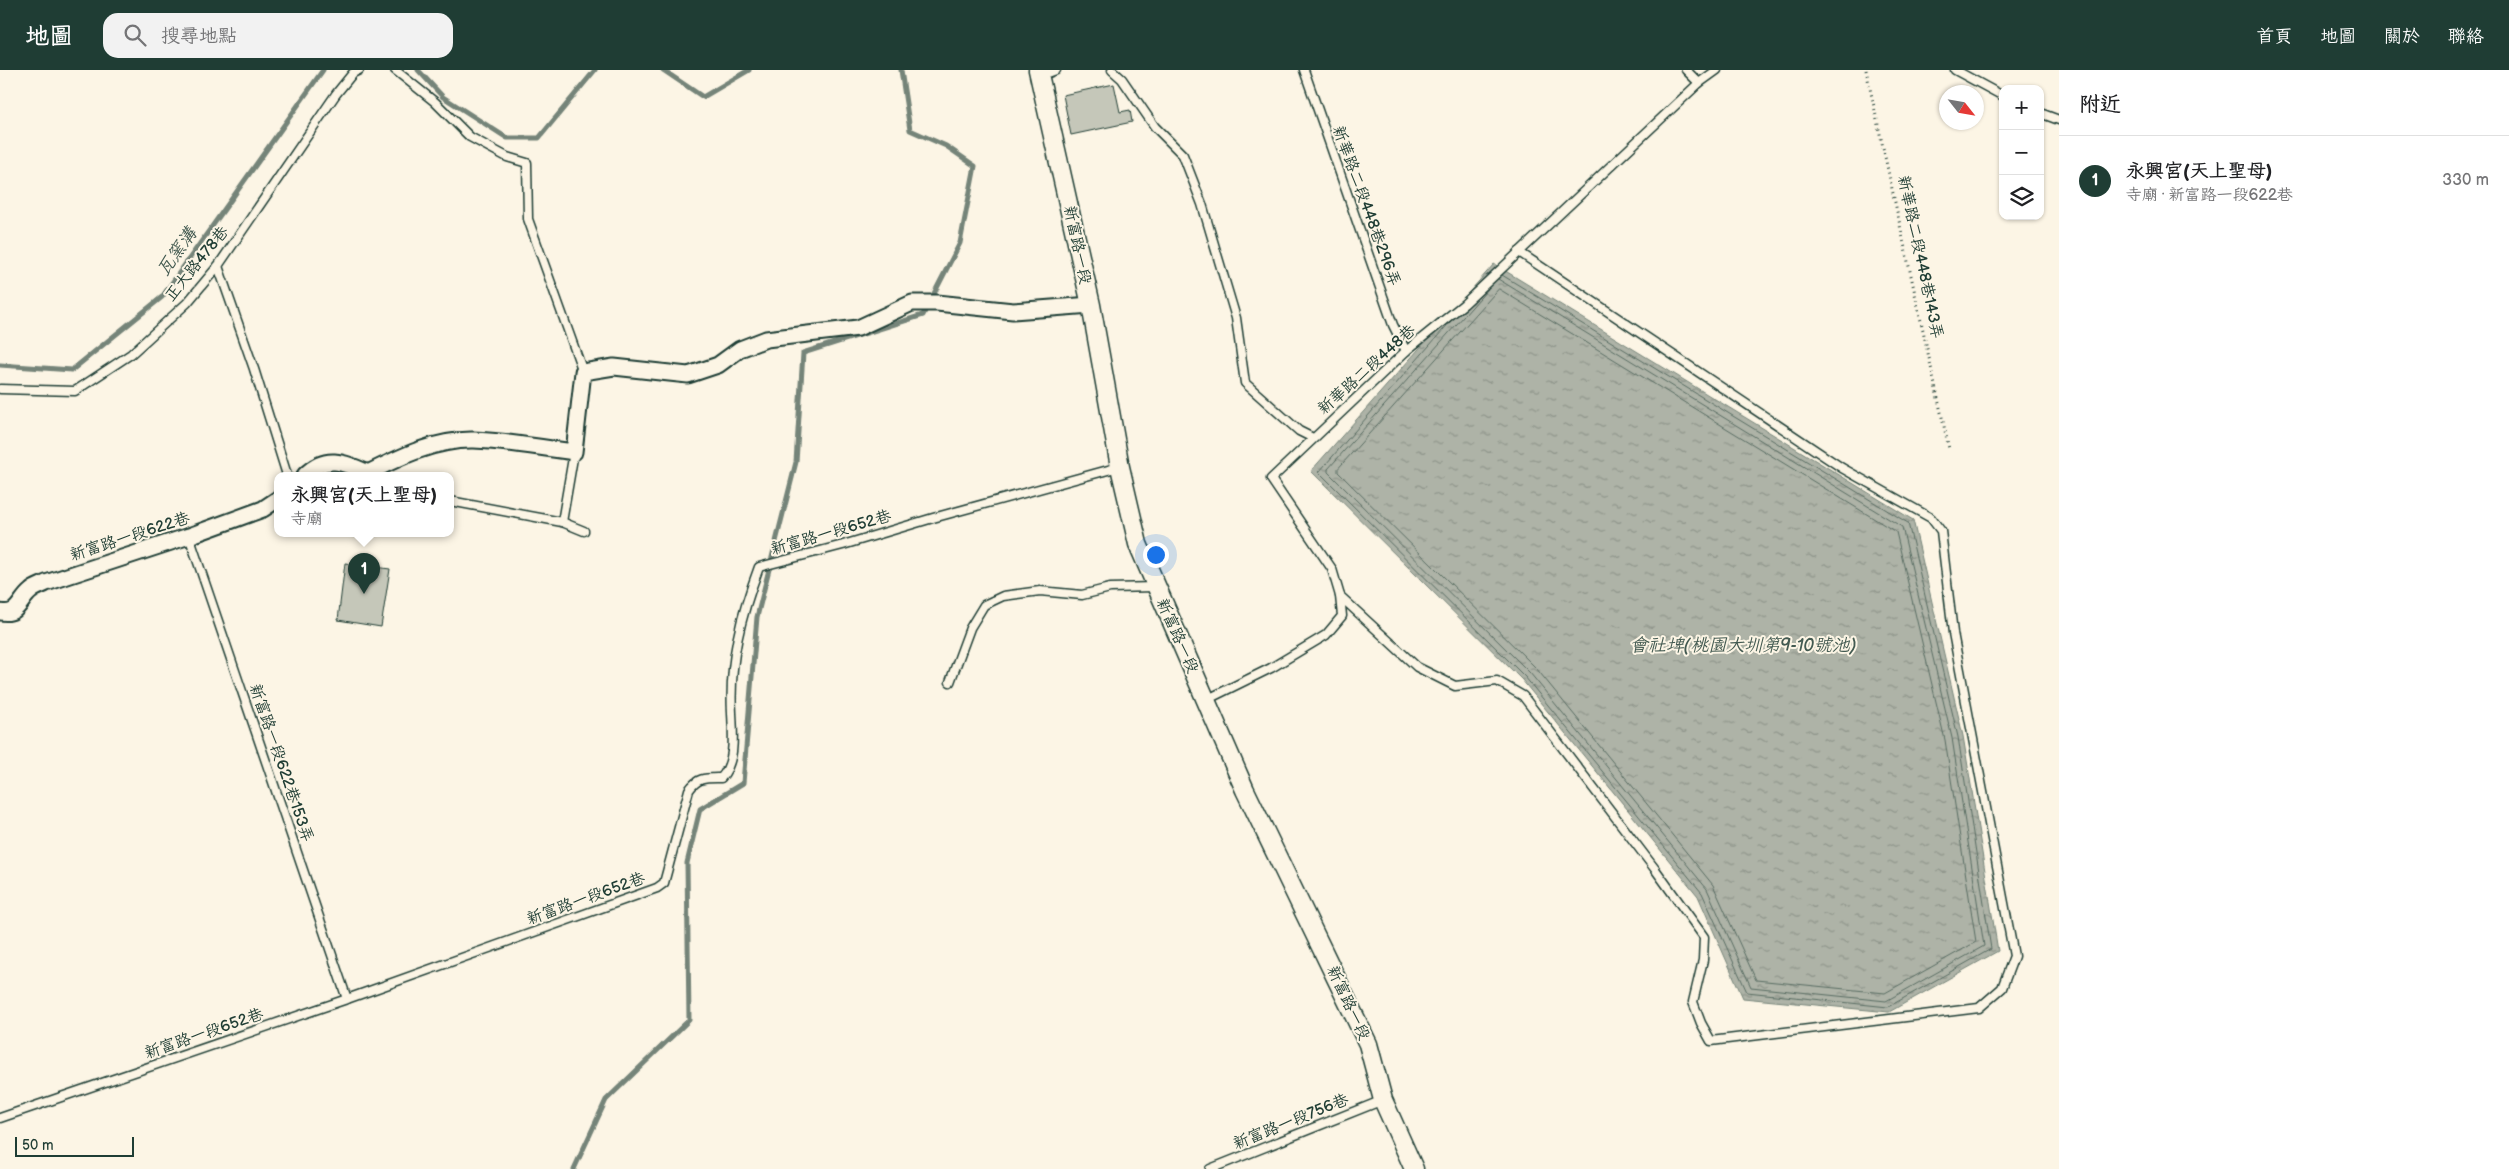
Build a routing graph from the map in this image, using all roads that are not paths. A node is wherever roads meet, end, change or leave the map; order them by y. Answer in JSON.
{"nodes":[{"id":1,"x":359,"y":70,"type":"edge"},
{"id":2,"x":395,"y":70,"type":"edge"},
{"id":3,"x":1112,"y":70,"type":"edge"},
{"id":4,"x":1304,"y":70,"type":"edge"},
{"id":5,"x":1686,"y":70,"type":"edge"},
{"id":6,"x":1718,"y":70,"type":"edge"},
{"id":7,"x":1954,"y":70,"type":"edge"},
{"id":8,"x":1964,"y":71,"type":"edge"},
{"id":9,"x":1045,"y":72,"type":"edge"},
{"id":10,"x":1699,"y":83,"type":"junction"},
{"id":11,"x":1999,"y":93,"type":"edge"},
{"id":12,"x":2044,"y":114,"type":"edge"},
{"id":13,"x":2059,"y":120,"type":"edge"},
{"id":14,"x":1519,"y":252,"type":"junction"},
{"id":15,"x":218,"y":266,"type":"junction"},
{"id":16,"x":1091,"y":305,"type":"junction"},
{"id":17,"x":1406,"y":351,"type":"junction"},
{"id":18,"x":583,"y":372,"type":"junction"},
{"id":19,"x":0,"y":389,"type":"edge"},
{"id":20,"x":1313,"y":438,"type":"junction"},
{"id":21,"x":574,"y":452,"type":"junction"},
{"id":22,"x":1120,"y":467,"type":"junction"},
{"id":23,"x":286,"y":472,"type":"edge"},
{"id":24,"x":308,"y":472,"type":"edge"},
{"id":25,"x":365,"y":472,"type":"edge"},
{"id":26,"x":373,"y":472,"type":"edge"},
{"id":27,"x":274,"y":502,"type":"edge"},
{"id":28,"x":454,"y":502,"type":"edge"},
{"id":29,"x":562,"y":522,"type":"junction"},
{"id":30,"x":584,"y":531,"type":"dead end"},
{"id":31,"x":189,"y":536,"type":"junction"},
{"id":32,"x":1156,"y":587,"type":"junction"},
{"id":33,"x":1340,"y":596,"type":"junction"},
{"id":34,"x":0,"y":612,"type":"edge"},
{"id":35,"x":950,"y":682,"type":"dead end"},
{"id":36,"x":1206,"y":700,"type":"junction"},
{"id":37,"x":347,"y":1000,"type":"junction"},
{"id":38,"x":1382,"y":1100,"type":"junction"},
{"id":39,"x":0,"y":1118,"type":"edge"},
{"id":40,"x":1210,"y":1169,"type":"edge"},
{"id":41,"x":1414,"y":1169,"type":"edge"}],
"edges":[{"from":1,"to":15,"type":"lane","name":"正大路478巷"},
{"from":2,"to":18,"type":"lane"},
{"from":3,"to":20,"type":"lane"},
{"from":4,"to":17,"type":"lane","name":"新華路二段448巷296弄"},
{"from":5,"to":10,"type":"lane"},
{"from":6,"to":10,"type":"lane","name":"新華路二段448巷"},
{"from":7,"to":8,"type":"lane"},
{"from":8,"to":11,"type":"lane"},
{"from":9,"to":16,"type":"street","name":"新富路一段"},
{"from":10,"to":14,"type":"lane","name":"新華路二段448巷"},
{"from":12,"to":13,"type":"lane"},
{"from":14,"to":17,"type":"lane","name":"新華路二段448巷"},
{"from":14,"to":33,"type":"lane"},
{"from":15,"to":19,"type":"lane","name":"正大路478巷"},
{"from":15,"to":23,"type":"lane"},
{"from":16,"to":18,"type":"street"},
{"from":16,"to":22,"type":"street","name":"新富路一段"},
{"from":17,"to":20,"type":"lane","name":"新華路二段448巷"},
{"from":18,"to":21,"type":"street"},
{"from":20,"to":33,"type":"lane","name":"新華路二段448巷"},
{"from":21,"to":26,"type":"street"},
{"from":21,"to":29,"type":"lane"},
{"from":22,"to":32,"type":"street","name":"新富路一段"},
{"from":22,"to":37,"type":"lane","name":"新富路一段652巷"},
{"from":24,"to":25,"type":"street"},
{"from":27,"to":31,"type":"street","name":"新富路一段622巷"},
{"from":28,"to":29,"type":"lane"},
{"from":29,"to":30,"type":"lane"},
{"from":31,"to":34,"type":"street","name":"新富路一段622巷"},
{"from":31,"to":37,"type":"lane","name":"新富路一段622巷153弄"},
{"from":32,"to":35,"type":"lane"},
{"from":32,"to":36,"type":"street","name":"新富路一段"},
{"from":33,"to":36,"type":"lane","name":"新華路二段448巷"},
{"from":36,"to":38,"type":"street","name":"新富路一段"},
{"from":37,"to":39,"type":"lane","name":"新富路一段652巷"},
{"from":38,"to":40,"type":"lane","name":"新富路一段756巷"},
{"from":38,"to":41,"type":"street","name":"新富路一段"}]}
